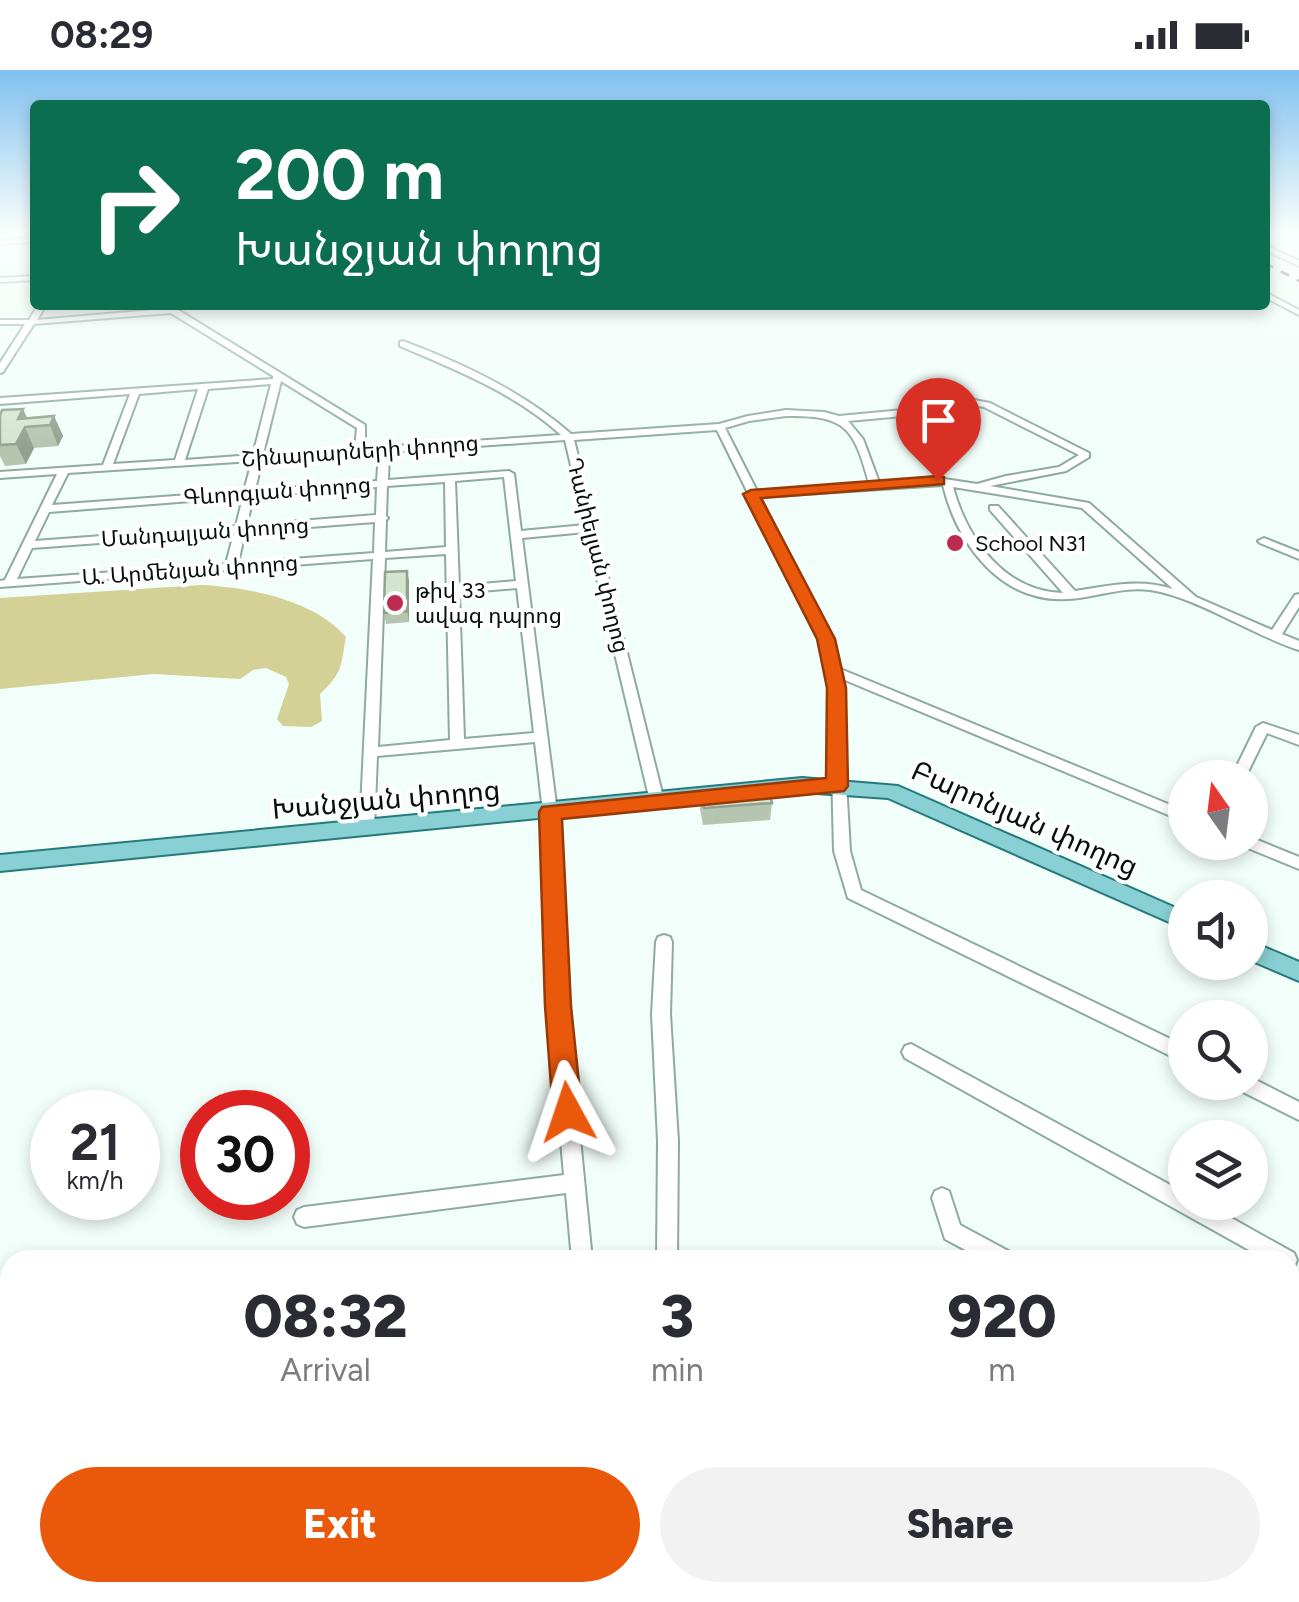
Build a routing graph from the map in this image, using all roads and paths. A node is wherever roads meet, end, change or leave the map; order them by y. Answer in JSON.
{"nodes":[{"id":1,"x":38,"y":310,"type":"edge"},
{"id":2,"x":0,"y":322,"type":"edge"},
{"id":3,"x":30,"y":322,"type":"junction"},
{"id":4,"x":403,"y":344,"type":"dead end"},
{"id":5,"x":0,"y":370,"type":"edge"},
{"id":6,"x":277,"y":378,"type":"junction"},
{"id":7,"x":204,"y":386,"type":"junction"},
{"id":8,"x":136,"y":390,"type":"junction"},
{"id":9,"x":0,"y":400,"type":"edge"},
{"id":10,"x":840,"y":419,"type":"junction"},
{"id":11,"x":720,"y":428,"type":"junction"},
{"id":12,"x":569,"y":437,"type":"junction"},
{"id":13,"x":384,"y":449,"type":"junction"},
{"id":14,"x":360,"y":451,"type":"junction"},
{"id":15,"x":255,"y":458,"type":"junction"},
{"id":16,"x":179,"y":463,"type":"junction"},
{"id":17,"x":107,"y":468,"type":"junction"},
{"id":18,"x":64,"y":471,"type":"junction"},
{"id":19,"x":0,"y":476,"type":"edge"},
{"id":20,"x":450,"y":478,"type":"junction"},
{"id":21,"x":947,"y":482,"type":"junction"},
{"id":22,"x":383,"y":483,"type":"junction"},
{"id":23,"x":875,"y":485,"type":"junction"},
{"id":24,"x":980,"y":488,"type":"junction"},
{"id":25,"x":249,"y":493,"type":"junction"},
{"id":26,"x":751,"y":494,"type":"junction"},
{"id":27,"x":46,"y":508,"type":"junction"},
{"id":28,"x":994,"y":508,"type":"dead end"},
{"id":29,"x":382,"y":518,"type":"junction"},
{"id":30,"x":591,"y":528,"type":"junction"},
{"id":31,"x":240,"y":529,"type":"junction"},
{"id":32,"x":516,"y":535,"type":"junction"},
{"id":33,"x":1264,"y":541,"type":"dead end"},
{"id":34,"x":28,"y":546,"type":"junction"},
{"id":35,"x":452,"y":550,"type":"junction"},
{"id":36,"x":381,"y":554,"type":"junction"},
{"id":37,"x":1299,"y":556,"type":"edge"},
{"id":38,"x":231,"y":567,"type":"junction"},
{"id":39,"x":5,"y":584,"type":"edge"},
{"id":40,"x":522,"y":584,"type":"junction"},
{"id":41,"x":453,"y":590,"type":"junction"},
{"id":42,"x":1071,"y":594,"type":"junction"},
{"id":43,"x":1299,"y":598,"type":"edge"},
{"id":44,"x":1192,"y":600,"type":"junction"},
{"id":45,"x":1275,"y":635,"type":"junction"},
{"id":46,"x":1299,"y":646,"type":"edge"},
{"id":47,"x":832,"y":670,"type":"junction"},
{"id":48,"x":541,"y":737,"type":"junction"},
{"id":49,"x":1299,"y":740,"type":"edge"},
{"id":50,"x":457,"y":745,"type":"junction"},
{"id":51,"x":370,"y":752,"type":"junction"},
{"id":52,"x":1247,"y":760,"type":"edge"},
{"id":53,"x":837,"y":786,"type":"junction"},
{"id":54,"x":657,"y":801,"type":"junction"},
{"id":55,"x":1168,"y":810,"type":"edge"},
{"id":56,"x":550,"y":812,"type":"junction"},
{"id":57,"x":367,"y":828,"type":"junction"},
{"id":58,"x":1268,"y":850,"type":"edge"},
{"id":59,"x":0,"y":863,"type":"edge"},
{"id":60,"x":1299,"y":863,"type":"edge"},
{"id":61,"x":1168,"y":914,"type":"edge"},
{"id":62,"x":664,"y":942,"type":"dead end"},
{"id":63,"x":1268,"y":958,"type":"edge"},
{"id":64,"x":1299,"y":972,"type":"edge"},
{"id":65,"x":1168,"y":1048,"type":"edge"},
{"id":66,"x":911,"y":1052,"type":"dead end"},
{"id":67,"x":1268,"y":1096,"type":"edge"},
{"id":68,"x":1299,"y":1111,"type":"edge"},
{"id":69,"x":574,"y":1183,"type":"junction"},
{"id":70,"x":942,"y":1198,"type":"dead end"},
{"id":71,"x":310,"y":1216,"type":"edge"},
{"id":72,"x":581,"y":1250,"type":"edge"},
{"id":73,"x":667,"y":1250,"type":"edge"},
{"id":74,"x":986,"y":1250,"type":"edge"},
{"id":75,"x":1269,"y":1250,"type":"edge"}],
"edges":[{"from":1,"to":3,"type":"street"},
{"from":2,"to":3,"type":"street"},
{"from":3,"to":5,"type":"street"},
{"from":3,"to":6,"type":"street"},
{"from":4,"to":12,"type":"street","name":"Դանիելյան փողոց"},
{"from":6,"to":7,"type":"street"},
{"from":6,"to":14,"type":"street"},
{"from":6,"to":15,"type":"street"},
{"from":7,"to":8,"type":"street"},
{"from":7,"to":16,"type":"street"},
{"from":8,"to":9,"type":"street"},
{"from":8,"to":17,"type":"street"},
{"from":10,"to":11,"type":"street","name":"Շինարարների փողոց"},
{"from":10,"to":23,"type":"street"},
{"from":10,"to":24,"type":"street","name":"Շինարարների փողոց"},
{"from":11,"to":12,"type":"street","name":"Շինարարների փողոց"},
{"from":11,"to":26,"type":"street"},
{"from":12,"to":13,"type":"street","name":"Շինարարների փողոց"},
{"from":12,"to":30,"type":"street","name":"Դանիելյան փողոց"},
{"from":13,"to":14,"type":"street","name":"Շինարարների փողոց"},
{"from":13,"to":22,"type":"street"},
{"from":14,"to":15,"type":"street","name":"Շինարարների փողոց"},
{"from":15,"to":16,"type":"street","name":"Շինարարների փողոց"},
{"from":15,"to":25,"type":"street"},
{"from":16,"to":17,"type":"street","name":"Շինարարների փողոց"},
{"from":17,"to":18,"type":"street","name":"Շինարարների փողոց"},
{"from":18,"to":19,"type":"street","name":"Շինարարների փողոց"},
{"from":18,"to":27,"type":"street"},
{"from":20,"to":22,"type":"street","name":"Գևորգյան փողոց"},
{"from":20,"to":32,"type":"street","name":"Գևորգյան փողոց"},
{"from":20,"to":35,"type":"street"},
{"from":21,"to":23,"type":"street"},
{"from":21,"to":24,"type":"street"},
{"from":21,"to":42,"type":"street"},
{"from":22,"to":25,"type":"street","name":"Գևորգյան փողոց"},
{"from":22,"to":29,"type":"street"},
{"from":23,"to":26,"type":"street"},
{"from":24,"to":44,"type":"street"},
{"from":25,"to":27,"type":"street","name":"Գևորգյան փողոց"},
{"from":25,"to":31,"type":"street"},
{"from":26,"to":47,"type":"street"},
{"from":27,"to":34,"type":"street"},
{"from":28,"to":42,"type":"street"},
{"from":29,"to":31,"type":"street","name":"Մանդալյան փողոց"},
{"from":29,"to":36,"type":"street"},
{"from":30,"to":32,"type":"street"},
{"from":30,"to":54,"type":"street","name":"Դանիելյան փողոց"},
{"from":31,"to":34,"type":"street","name":"Մանդալյան փողոց"},
{"from":31,"to":38,"type":"street"},
{"from":32,"to":40,"type":"street"},
{"from":33,"to":37,"type":"street"},
{"from":34,"to":39,"type":"street"},
{"from":35,"to":36,"type":"street","name":"Ա. Արմենյան փողոց"},
{"from":35,"to":41,"type":"street"},
{"from":36,"to":38,"type":"street","name":"Ա. Արմենյան փողոց"},
{"from":36,"to":51,"type":"street"},
{"from":38,"to":39,"type":"street","name":"Ա. Արմենյան փողոց"},
{"from":40,"to":41,"type":"street"},
{"from":40,"to":48,"type":"street"},
{"from":41,"to":50,"type":"street"},
{"from":42,"to":44,"type":"street"},
{"from":43,"to":45,"type":"street"},
{"from":44,"to":45,"type":"street"},
{"from":45,"to":46,"type":"street"},
{"from":47,"to":53,"type":"street"},
{"from":47,"to":55,"type":"street"},
{"from":48,"to":50,"type":"street"},
{"from":48,"to":56,"type":"street"},
{"from":49,"to":52,"type":"street"},
{"from":50,"to":51,"type":"street"},
{"from":51,"to":57,"type":"street"},
{"from":53,"to":54,"type":"main road","name":"Խանջյան փողոց"},
{"from":53,"to":61,"type":"main road","name":"Բարոնյան փողոց"},
{"from":53,"to":65,"type":"street"},
{"from":54,"to":56,"type":"main road","name":"Խանջյան փողոց"},
{"from":56,"to":57,"type":"main road","name":"Խանջյան փողոց"},
{"from":56,"to":69,"type":"street"},
{"from":57,"to":59,"type":"main road","name":"Խանջյան փողոց"},
{"from":58,"to":60,"type":"street"},
{"from":62,"to":73,"type":"street"},
{"from":63,"to":64,"type":"main road"},
{"from":66,"to":75,"type":"street"},
{"from":67,"to":68,"type":"street"},
{"from":69,"to":71,"type":"street"},
{"from":69,"to":72,"type":"street"},
{"from":70,"to":74,"type":"street"}]}
